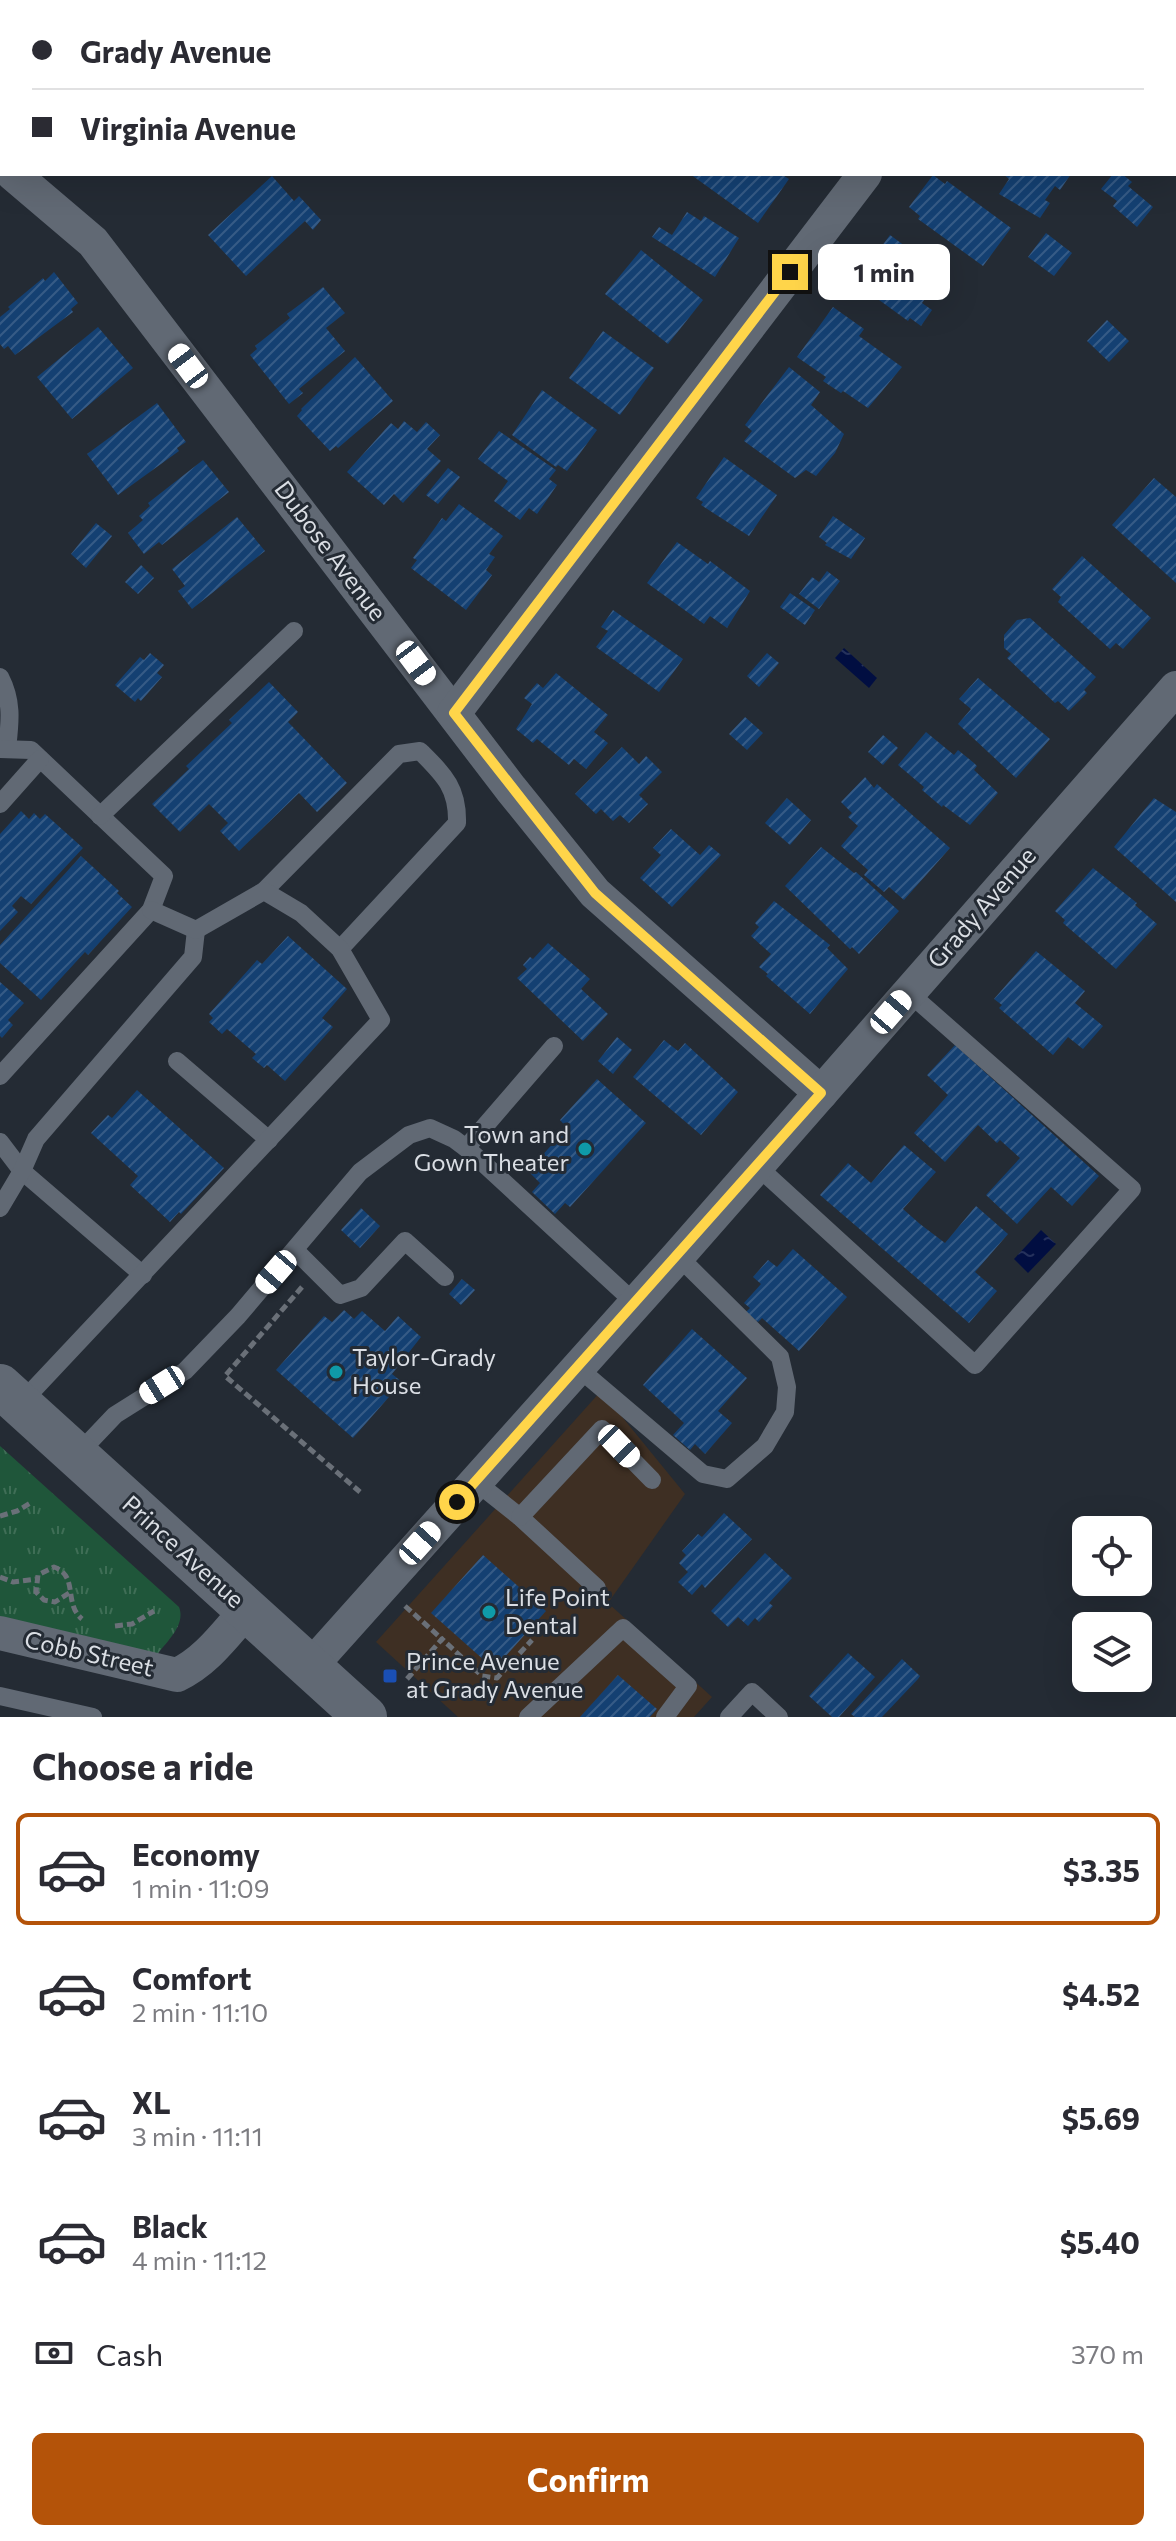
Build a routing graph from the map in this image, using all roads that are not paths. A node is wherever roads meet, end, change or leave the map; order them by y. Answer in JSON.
{"nodes":[{"id":1,"x":15,"y":176,"type":"edge"},
{"id":2,"x":863,"y":176,"type":"edge"},
{"id":3,"x":294,"y":631,"type":"dead end"},
{"id":4,"x":0,"y":677,"type":"edge"},
{"id":5,"x":1176,"y":688,"type":"edge"},
{"id":6,"x":454,"y":713,"type":"junction"},
{"id":7,"x":4,"y":749,"type":"edge"},
{"id":8,"x":40,"y":759,"type":"junction"},
{"id":9,"x":0,"y":804,"type":"edge"},
{"id":10,"x":100,"y":816,"type":"junction"},
{"id":11,"x":264,"y":891,"type":"junction"},
{"id":12,"x":151,"y":910,"type":"junction"},
{"id":13,"x":196,"y":930,"type":"junction"},
{"id":14,"x":340,"y":949,"type":"junction"},
{"id":15,"x":908,"y":992,"type":"junction"},
{"id":16,"x":554,"y":1046,"type":"dead end"},
{"id":17,"x":177,"y":1061,"type":"dead end"},
{"id":18,"x":0,"y":1076,"type":"edge"},
{"id":19,"x":821,"y":1093,"type":"junction"},
{"id":20,"x":269,"y":1140,"type":"junction"},
{"id":21,"x":0,"y":1142,"type":"edge"},
{"id":22,"x":466,"y":1148,"type":"junction"},
{"id":23,"x":757,"y":1166,"type":"junction"},
{"id":24,"x":22,"y":1171,"type":"junction"},
{"id":25,"x":0,"y":1208,"type":"edge"},
{"id":26,"x":295,"y":1250,"type":"junction"},
{"id":27,"x":678,"y":1256,"type":"junction"},
{"id":28,"x":143,"y":1275,"type":"junction"},
{"id":29,"x":445,"y":1277,"type":"dead end"},
{"id":30,"x":635,"y":1303,"type":"junction"},
{"id":31,"x":577,"y":1367,"type":"junction"},
{"id":32,"x":10,"y":1395,"type":"edge"},
{"id":33,"x":77,"y":1455,"type":"junction"},
{"id":34,"x":652,"y":1480,"type":"dead end"},
{"id":35,"x":476,"y":1482,"type":"junction"},
{"id":36,"x":520,"y":1517,"type":"junction"},
{"id":37,"x":597,"y":1588,"type":"dead end"},
{"id":38,"x":247,"y":1610,"type":"junction"},
{"id":39,"x":0,"y":1633,"type":"edge"},
{"id":40,"x":310,"y":1667,"type":"junction"},
{"id":41,"x":1,"y":1698,"type":"edge"},
{"id":42,"x":93,"y":1717,"type":"edge"},
{"id":43,"x":365,"y":1717,"type":"edge"},
{"id":44,"x":528,"y":1717,"type":"edge"},
{"id":45,"x":665,"y":1717,"type":"edge"},
{"id":46,"x":729,"y":1717,"type":"edge"},
{"id":47,"x":779,"y":1717,"type":"edge"}],
"edges":[{"from":1,"to":6,"type":"street","name":"Dubose Avenue"},
{"from":2,"to":6,"type":"street"},
{"from":3,"to":10,"type":"lane"},
{"from":4,"to":7,"type":"lane"},
{"from":5,"to":15,"type":"street","name":"Grady Avenue"},
{"from":6,"to":19,"type":"street","name":"Dubose Avenue"},
{"from":7,"to":8,"type":"lane"},
{"from":8,"to":9,"type":"lane"},
{"from":8,"to":10,"type":"lane"},
{"from":10,"to":12,"type":"lane"},
{"from":11,"to":13,"type":"lane"},
{"from":11,"to":14,"type":"lane"},
{"from":11,"to":14,"type":"lane"},
{"from":12,"to":13,"type":"lane"},
{"from":12,"to":18,"type":"lane"},
{"from":13,"to":24,"type":"lane"},
{"from":14,"to":20,"type":"lane"},
{"from":15,"to":19,"type":"street","name":"Grady Avenue"},
{"from":15,"to":23,"type":"lane"},
{"from":16,"to":22,"type":"lane"},
{"from":17,"to":20,"type":"lane"},
{"from":19,"to":23,"type":"street","name":"Grady Avenue"},
{"from":20,"to":28,"type":"lane"},
{"from":21,"to":24,"type":"lane"},
{"from":22,"to":26,"type":"lane"},
{"from":22,"to":30,"type":"lane"},
{"from":23,"to":27,"type":"street","name":"Grady Avenue"},
{"from":24,"to":25,"type":"lane"},
{"from":24,"to":28,"type":"lane"},
{"from":26,"to":29,"type":"lane"},
{"from":26,"to":33,"type":"lane"},
{"from":27,"to":30,"type":"street","name":"Grady Avenue"},
{"from":27,"to":31,"type":"lane"},
{"from":28,"to":32,"type":"lane"},
{"from":30,"to":31,"type":"street","name":"Grady Avenue"},
{"from":31,"to":35,"type":"street","name":"Grady Avenue"},
{"from":32,"to":33,"type":"main road","name":"Prince Avenue"},
{"from":33,"to":38,"type":"main road","name":"Prince Avenue"},
{"from":34,"to":36,"type":"lane"},
{"from":35,"to":36,"type":"lane"},
{"from":35,"to":40,"type":"street","name":"Grady Avenue"},
{"from":36,"to":37,"type":"lane"},
{"from":38,"to":39,"type":"street","name":"Cobb Street"},
{"from":38,"to":40,"type":"main road","name":"Prince Avenue"},
{"from":40,"to":43,"type":"main road","name":"Prince Avenue"},
{"from":41,"to":42,"type":"lane"},
{"from":44,"to":45,"type":"lane"},
{"from":46,"to":47,"type":"lane"}]}
